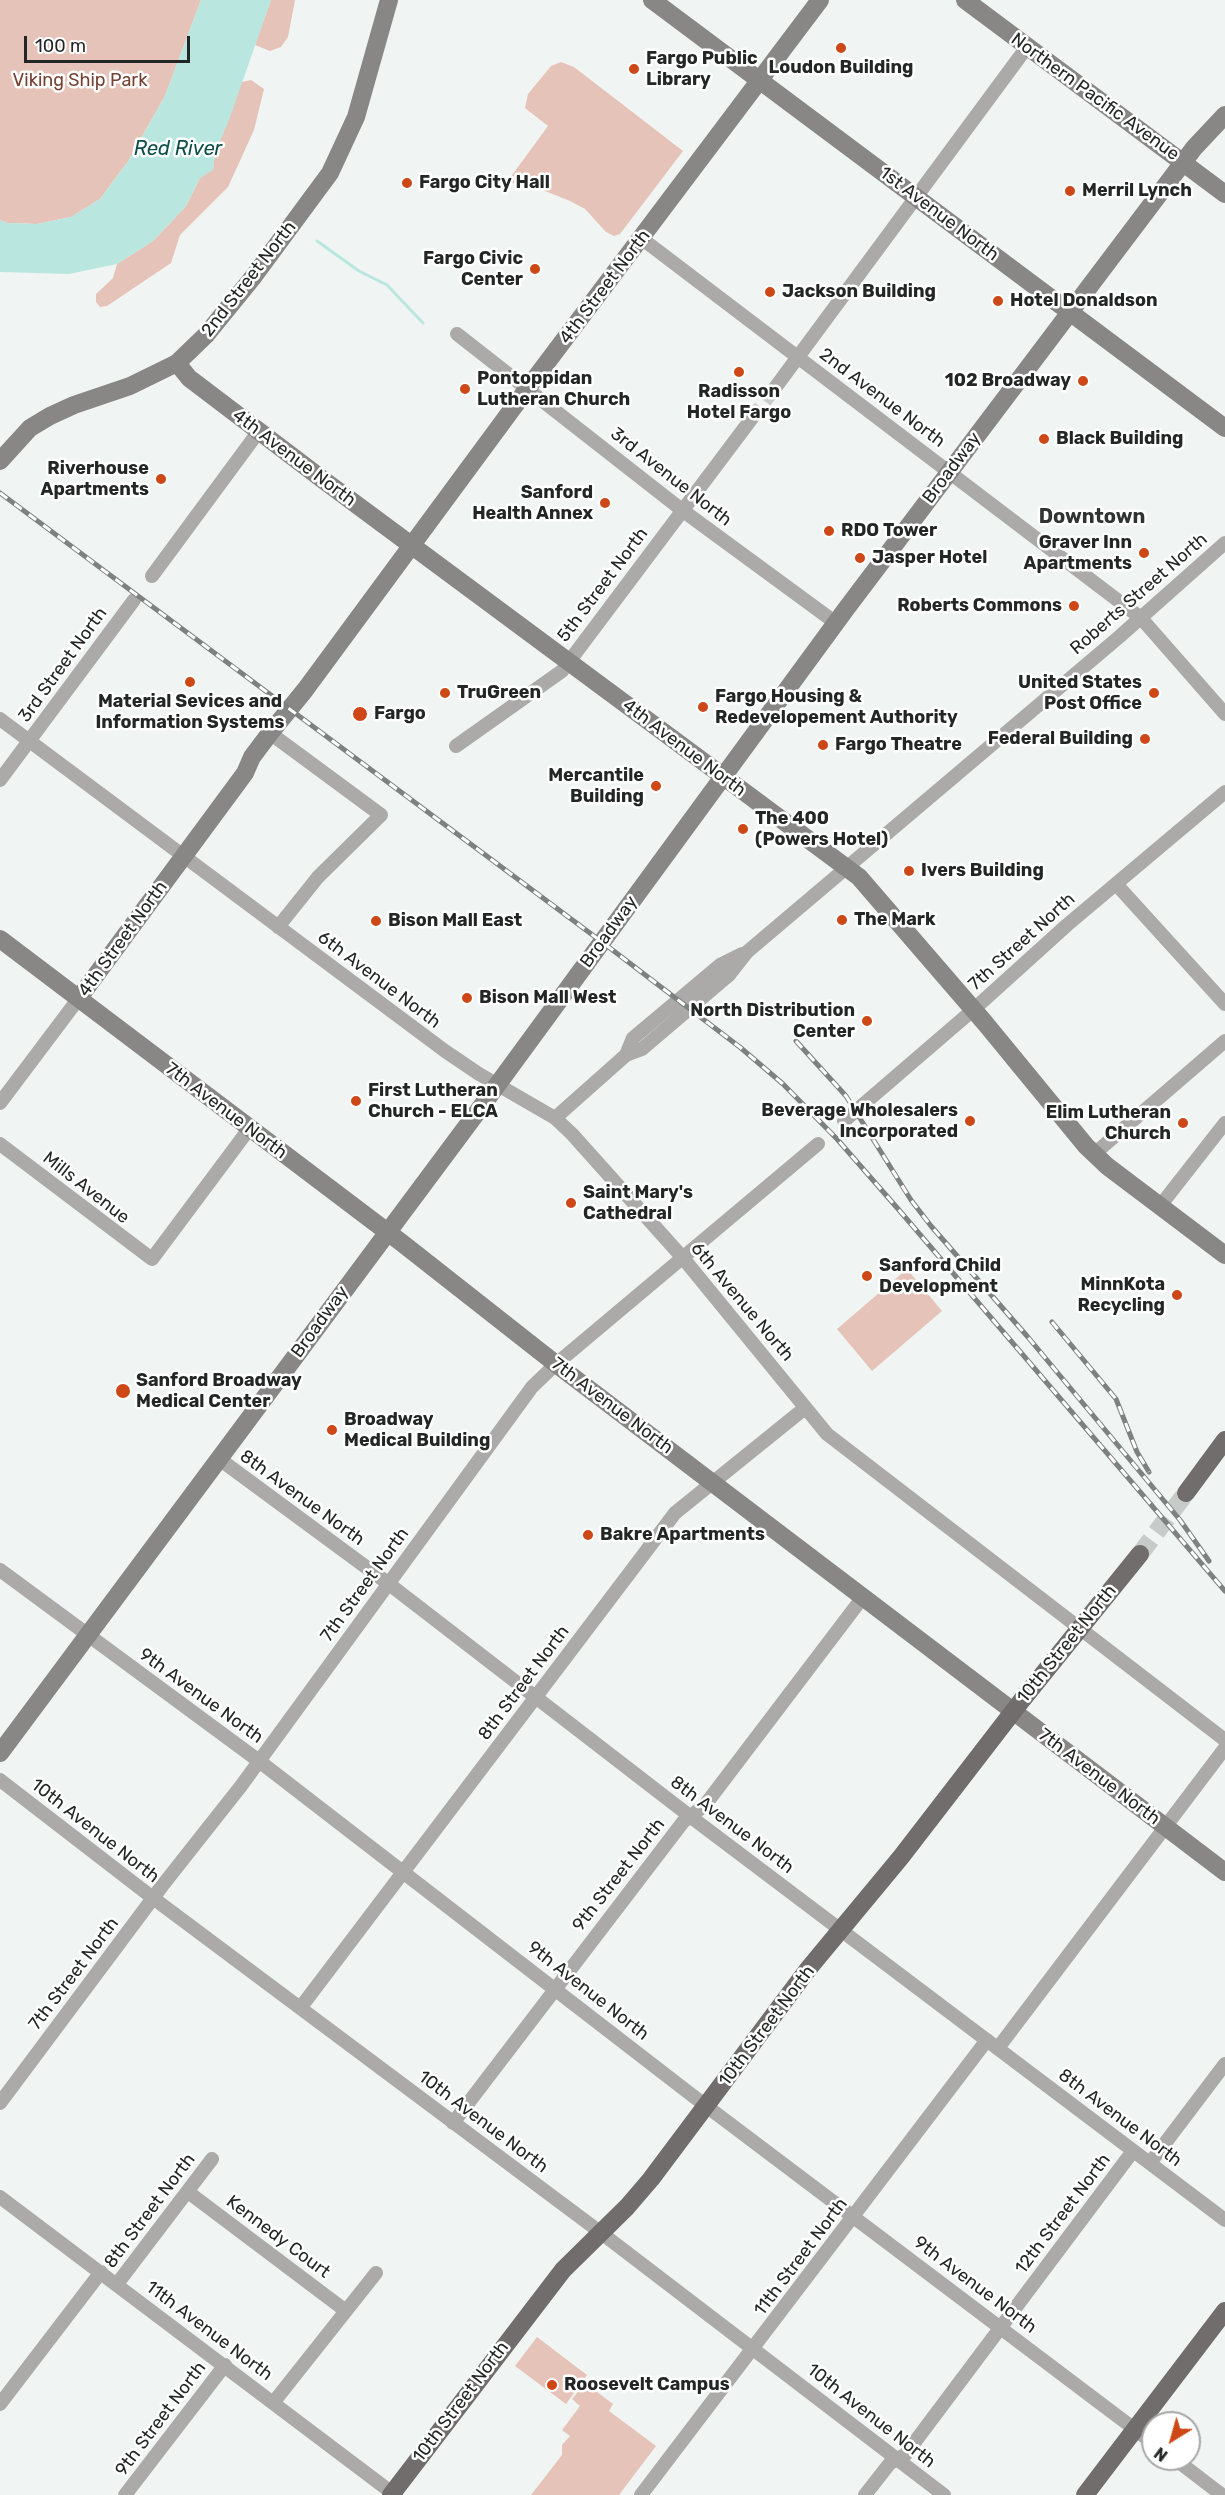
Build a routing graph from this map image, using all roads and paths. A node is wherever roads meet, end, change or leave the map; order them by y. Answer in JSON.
{"nodes":[{"id":1,"x":389,"y":0,"type":"edge"},
{"id":2,"x":652,"y":0,"type":"edge"},
{"id":3,"x":820,"y":0,"type":"edge"},
{"id":4,"x":965,"y":0,"type":"edge"},
{"id":5,"x":1027,"y":47,"type":"junction"},
{"id":6,"x":760,"y":80,"type":"junction"},
{"id":7,"x":1225,"y":115,"type":"edge"},
{"id":8,"x":1183,"y":162,"type":"junction"},
{"id":9,"x":1225,"y":194,"type":"edge"},
{"id":10,"x":916,"y":197,"type":"junction"},
{"id":11,"x":641,"y":238,"type":"junction"},
{"id":12,"x":1070,"y":312,"type":"junction"},
{"id":13,"x":457,"y":334,"type":"dead end"},
{"id":14,"x":799,"y":357,"type":"junction"},
{"id":15,"x":177,"y":363,"type":"junction"},
{"id":16,"x":775,"y":388,"type":"tunnel mouth"},
{"id":17,"x":527,"y":389,"type":"junction"},
{"id":18,"x":752,"y":418,"type":"tunnel mouth"},
{"id":19,"x":1225,"y":428,"type":"edge"},
{"id":20,"x":259,"y":431,"type":"junction"},
{"id":21,"x":0,"y":461,"type":"edge"},
{"id":22,"x":949,"y":472,"type":"junction"},
{"id":23,"x":682,"y":510,"type":"junction"},
{"id":24,"x":1225,"y":543,"type":"edge"},
{"id":25,"x":412,"y":546,"type":"junction"},
{"id":26,"x":152,"y":576,"type":"dead end"},
{"id":27,"x":134,"y":600,"type":"dead end"},
{"id":28,"x":1141,"y":618,"type":"junction"},
{"id":29,"x":836,"y":623,"type":"junction"},
{"id":30,"x":569,"y":662,"type":"junction"},
{"id":31,"x":305,"y":690,"type":"junction"},
{"id":32,"x":1225,"y":714,"type":"edge"},
{"id":33,"x":0,"y":719,"type":"edge"},
{"id":34,"x":278,"y":739,"type":"junction"},
{"id":35,"x":30,"y":741,"type":"junction"},
{"id":36,"x":456,"y":746,"type":"dead end"},
{"id":37,"x":245,"y":773,"type":"junction"},
{"id":38,"x":723,"y":777,"type":"junction"},
{"id":39,"x":0,"y":780,"type":"edge"},
{"id":40,"x":1225,"y":792,"type":"edge"},
{"id":41,"x":184,"y":855,"type":"junction"},
{"id":42,"x":846,"y":867,"type":"junction"},
{"id":43,"x":1116,"y":884,"type":"junction"},
{"id":44,"x":278,"y":927,"type":"junction"},
{"id":45,"x":0,"y":939,"type":"edge"},
{"id":46,"x":79,"y":998,"type":"junction"},
{"id":47,"x":1225,"y":1004,"type":"edge"},
{"id":48,"x":973,"y":1010,"type":"junction"},
{"id":49,"x":1225,"y":1041,"type":"edge"},
{"id":50,"x":496,"y":1085,"type":"junction"},
{"id":51,"x":0,"y":1103,"type":"edge"},
{"id":52,"x":555,"y":1118,"type":"junction"},
{"id":53,"x":844,"y":1121,"type":"dead end"},
{"id":54,"x":1225,"y":1123,"type":"edge"},
{"id":55,"x":249,"y":1129,"type":"junction"},
{"id":56,"x":0,"y":1144,"type":"edge"},
{"id":57,"x":818,"y":1144,"type":"dead end"},
{"id":58,"x":1094,"y":1154,"type":"junction"},
{"id":59,"x":1160,"y":1206,"type":"junction"},
{"id":60,"x":386,"y":1231,"type":"junction"},
{"id":61,"x":1225,"y":1255,"type":"edge"},
{"id":62,"x":683,"y":1258,"type":"junction"},
{"id":63,"x":556,"y":1364,"type":"junction"},
{"id":64,"x":805,"y":1408,"type":"junction"},
{"id":65,"x":1225,"y":1440,"type":"edge"},
{"id":66,"x":218,"y":1458,"type":"junction"},
{"id":67,"x":712,"y":1482,"type":"junction"},
{"id":68,"x":1186,"y":1493,"type":"tunnel mouth"},
{"id":69,"x":1140,"y":1554,"type":"tunnel mouth"},
{"id":70,"x":0,"y":1570,"type":"edge"},
{"id":71,"x":389,"y":1584,"type":"junction"},
{"id":72,"x":863,"y":1597,"type":"junction"},
{"id":73,"x":1079,"y":1628,"type":"junction"},
{"id":74,"x":87,"y":1635,"type":"junction"},
{"id":75,"x":535,"y":1698,"type":"junction"},
{"id":76,"x":1013,"y":1712,"type":"junction"},
{"id":77,"x":1225,"y":1740,"type":"edge"},
{"id":78,"x":1225,"y":1748,"type":"edge"},
{"id":79,"x":0,"y":1753,"type":"edge"},
{"id":80,"x":259,"y":1761,"type":"junction"},
{"id":81,"x":0,"y":1780,"type":"edge"},
{"id":82,"x":691,"y":1817,"type":"junction"},
{"id":83,"x":1165,"y":1826,"type":"junction"},
{"id":84,"x":404,"y":1872,"type":"junction"},
{"id":85,"x":1225,"y":1872,"type":"edge"},
{"id":86,"x":153,"y":1898,"type":"junction"},
{"id":87,"x":842,"y":1930,"type":"junction"},
{"id":88,"x":555,"y":1987,"type":"junction"},
{"id":89,"x":300,"y":2007,"type":"junction"},
{"id":90,"x":993,"y":2044,"type":"junction"},
{"id":91,"x":1225,"y":2064,"type":"edge"},
{"id":92,"x":0,"y":2103,"type":"edge"},
{"id":93,"x":707,"y":2105,"type":"junction"},
{"id":94,"x":453,"y":2123,"type":"junction"},
{"id":95,"x":1133,"y":2151,"type":"junction"},
{"id":96,"x":212,"y":2159,"type":"dead end"},
{"id":97,"x":1150,"y":2163,"type":"junction"},
{"id":98,"x":188,"y":2192,"type":"junction"},
{"id":99,"x":0,"y":2197,"type":"edge"},
{"id":100,"x":854,"y":2217,"type":"junction"},
{"id":101,"x":1225,"y":2220,"type":"edge"},
{"id":102,"x":600,"y":2232,"type":"junction"},
{"id":103,"x":100,"y":2272,"type":"junction"},
{"id":104,"x":376,"y":2273,"type":"dead end"},
{"id":105,"x":117,"y":2284,"type":"junction"},
{"id":106,"x":346,"y":2311,"type":"junction"},
{"id":107,"x":1225,"y":2311,"type":"edge"},
{"id":108,"x":1001,"y":2327,"type":"junction"},
{"id":109,"x":753,"y":2348,"type":"junction"},
{"id":110,"x":225,"y":2366,"type":"junction"},
{"id":111,"x":273,"y":2403,"type":"junction"},
{"id":112,"x":0,"y":2404,"type":"edge"},
{"id":113,"x":1135,"y":2429,"type":"junction"},
{"id":114,"x":1141,"y":2434,"type":"edge"},
{"id":115,"x":898,"y":2459,"type":"junction"},
{"id":116,"x":1190,"y":2471,"type":"edge"},
{"id":117,"x":393,"y":2494,"type":"edge"},
{"id":118,"x":125,"y":2495,"type":"edge"},
{"id":119,"x":642,"y":2495,"type":"edge"},
{"id":120,"x":865,"y":2495,"type":"edge"},
{"id":121,"x":944,"y":2495,"type":"edge"},
{"id":122,"x":1085,"y":2495,"type":"edge"},
{"id":123,"x":1222,"y":2495,"type":"edge"}],
"edges":[{"from":1,"to":15,"type":"street","name":"2nd Street North"},
{"from":2,"to":6,"type":"street","name":"1st Avenue North"},
{"from":3,"to":6,"type":"street","name":"4th Street North"},
{"from":4,"to":5,"type":"street","name":"Northern Pacific Avenue"},
{"from":5,"to":8,"type":"street","name":"Northern Pacific Avenue"},
{"from":5,"to":10,"type":"street"},
{"from":6,"to":10,"type":"street","name":"1st Avenue North"},
{"from":6,"to":11,"type":"street","name":"4th Street North"},
{"from":7,"to":8,"type":"street","name":"Broadway"},
{"from":8,"to":9,"type":"street","name":"Northern Pacific Avenue"},
{"from":8,"to":12,"type":"street","name":"Broadway"},
{"from":10,"to":12,"type":"street","name":"1st Avenue North"},
{"from":10,"to":14,"type":"street"},
{"from":11,"to":14,"type":"street","name":"2nd Avenue North"},
{"from":11,"to":17,"type":"street","name":"4th Street North"},
{"from":12,"to":19,"type":"street","name":"1st Avenue North"},
{"from":12,"to":22,"type":"street","name":"Broadway"},
{"from":13,"to":17,"type":"street","name":"3rd Avenue North"},
{"from":14,"to":16,"type":"street"},
{"from":14,"to":22,"type":"street","name":"2nd Avenue North"},
{"from":15,"to":20,"type":"street","name":"4th Avenue North"},
{"from":15,"to":21,"type":"street","name":"2nd Street North"},
{"from":17,"to":23,"type":"street","name":"3rd Avenue North"},
{"from":17,"to":25,"type":"street","name":"4th Street North"},
{"from":18,"to":23,"type":"street","name":"5th Street North"},
{"from":20,"to":25,"type":"street","name":"4th Avenue North"},
{"from":20,"to":26,"type":"street"},
{"from":22,"to":28,"type":"street","name":"2nd Avenue North"},
{"from":22,"to":29,"type":"street","name":"Broadway"},
{"from":23,"to":29,"type":"street","name":"3rd Avenue North"},
{"from":23,"to":30,"type":"street","name":"5th Street North"},
{"from":24,"to":28,"type":"street","name":"Roberts Street North"},
{"from":25,"to":30,"type":"street","name":"4th Avenue North"},
{"from":25,"to":31,"type":"street","name":"4th Street North"},
{"from":27,"to":35,"type":"street","name":"3rd Street North"},
{"from":28,"to":32,"type":"street","name":"2nd Avenue North"},
{"from":28,"to":42,"type":"street","name":"Roberts Street North"},
{"from":29,"to":38,"type":"street","name":"Broadway"},
{"from":30,"to":36,"type":"street","name":"5th Street North"},
{"from":30,"to":38,"type":"street","name":"4th Avenue North"},
{"from":31,"to":34,"type":"street","name":"4th Street North"},
{"from":31,"to":37,"type":"street","name":"4th Street North"},
{"from":33,"to":35,"type":"street","name":"6th Avenue North"},
{"from":34,"to":37,"type":"street","name":"4th Street North"},
{"from":34,"to":44,"type":"street"},
{"from":35,"to":39,"type":"street","name":"3rd Street North"},
{"from":35,"to":41,"type":"street","name":"6th Avenue North"},
{"from":37,"to":41,"type":"street","name":"4th Street North"},
{"from":38,"to":42,"type":"street","name":"4th Avenue North"},
{"from":38,"to":50,"type":"street","name":"Broadway"},
{"from":40,"to":43,"type":"street","name":"7th Street North"},
{"from":41,"to":44,"type":"street","name":"6th Avenue North"},
{"from":41,"to":46,"type":"street","name":"4th Street North"},
{"from":42,"to":48,"type":"street","name":"4th Avenue North"},
{"from":42,"to":52,"type":"street","name":"Roberts Street North"},
{"from":43,"to":47,"type":"street"},
{"from":43,"to":48,"type":"street","name":"7th Street North"},
{"from":44,"to":50,"type":"street","name":"6th Avenue North"},
{"from":45,"to":46,"type":"street","name":"7th Avenue North"},
{"from":46,"to":51,"type":"street","name":"4th Street North"},
{"from":46,"to":55,"type":"street","name":"7th Avenue North"},
{"from":48,"to":53,"type":"street","name":"7th Street North"},
{"from":48,"to":58,"type":"street","name":"4th Avenue North"},
{"from":49,"to":58,"type":"street"},
{"from":50,"to":52,"type":"street","name":"6th Avenue North"},
{"from":50,"to":60,"type":"street","name":"Broadway"},
{"from":52,"to":62,"type":"street","name":"6th Avenue North"},
{"from":54,"to":59,"type":"street"},
{"from":55,"to":56,"type":"street","name":"Mills Avenue"},
{"from":55,"to":60,"type":"street","name":"7th Avenue North"},
{"from":57,"to":62,"type":"street","name":"7th Street North"},
{"from":58,"to":59,"type":"street","name":"4th Avenue North"},
{"from":59,"to":61,"type":"street","name":"4th Avenue North"},
{"from":60,"to":63,"type":"street","name":"7th Avenue North"},
{"from":60,"to":66,"type":"street","name":"Broadway"},
{"from":62,"to":63,"type":"street","name":"7th Street North"},
{"from":62,"to":64,"type":"street","name":"6th Avenue North"},
{"from":63,"to":67,"type":"street","name":"7th Avenue North"},
{"from":63,"to":71,"type":"street","name":"7th Street North"},
{"from":64,"to":67,"type":"street","name":"8th Street North"},
{"from":64,"to":73,"type":"street","name":"6th Avenue North"},
{"from":65,"to":68,"type":"main road"},
{"from":66,"to":71,"type":"street","name":"8th Avenue North"},
{"from":66,"to":74,"type":"street","name":"Broadway"},
{"from":67,"to":72,"type":"street","name":"7th Avenue North"},
{"from":67,"to":75,"type":"street","name":"8th Street North"},
{"from":69,"to":73,"type":"main road","name":"10th Street North"},
{"from":70,"to":74,"type":"street","name":"9th Avenue North"},
{"from":71,"to":75,"type":"street","name":"8th Avenue North"},
{"from":71,"to":80,"type":"street","name":"7th Street North"},
{"from":72,"to":76,"type":"street","name":"7th Avenue North"},
{"from":72,"to":82,"type":"street","name":"9th Street North"},
{"from":73,"to":76,"type":"main road","name":"10th Street North"},
{"from":73,"to":77,"type":"street","name":"6th Avenue North"},
{"from":74,"to":79,"type":"street","name":"Broadway"},
{"from":74,"to":80,"type":"street","name":"9th Avenue North"},
{"from":75,"to":82,"type":"street","name":"8th Avenue North"},
{"from":75,"to":84,"type":"street","name":"8th Street North"},
{"from":76,"to":83,"type":"street","name":"7th Avenue North"},
{"from":76,"to":87,"type":"main road","name":"10th Street North"},
{"from":78,"to":83,"type":"street","name":"11th Street North"},
{"from":80,"to":84,"type":"street","name":"9th Avenue North"},
{"from":80,"to":86,"type":"street","name":"7th Street North"},
{"from":81,"to":86,"type":"street","name":"10th Avenue North"},
{"from":82,"to":87,"type":"street","name":"8th Avenue North"},
{"from":82,"to":88,"type":"street","name":"9th Street North"},
{"from":83,"to":85,"type":"street","name":"7th Avenue North"},
{"from":83,"to":90,"type":"street","name":"11th Street North"},
{"from":84,"to":88,"type":"street","name":"9th Avenue North"},
{"from":84,"to":89,"type":"street","name":"8th Street North"},
{"from":86,"to":89,"type":"street","name":"10th Avenue North"},
{"from":86,"to":92,"type":"street","name":"7th Street North"},
{"from":87,"to":90,"type":"street","name":"8th Avenue North"},
{"from":87,"to":93,"type":"main road","name":"10th Street North"},
{"from":88,"to":93,"type":"street","name":"9th Avenue North"},
{"from":88,"to":94,"type":"street","name":"9th Street North"},
{"from":89,"to":94,"type":"street","name":"10th Avenue North"},
{"from":90,"to":95,"type":"street","name":"8th Avenue North"},
{"from":90,"to":100,"type":"street","name":"11th Street North"},
{"from":91,"to":97,"type":"street"},
{"from":93,"to":100,"type":"street","name":"9th Avenue North"},
{"from":93,"to":102,"type":"main road","name":"10th Street North"},
{"from":94,"to":102,"type":"street","name":"10th Avenue North"},
{"from":95,"to":97,"type":"street","name":"8th Avenue North"},
{"from":95,"to":108,"type":"street","name":"12th Street North"},
{"from":96,"to":98,"type":"street","name":"8th Street North"},
{"from":97,"to":101,"type":"street","name":"8th Avenue North"},
{"from":98,"to":105,"type":"street","name":"8th Street North"},
{"from":98,"to":106,"type":"street","name":"Kennedy Court"},
{"from":99,"to":103,"type":"street","name":"11th Avenue North"},
{"from":100,"to":108,"type":"street","name":"9th Avenue North"},
{"from":100,"to":109,"type":"street","name":"11th Street North"},
{"from":102,"to":109,"type":"street","name":"10th Avenue North"},
{"from":102,"to":117,"type":"main road","name":"10th Street North"},
{"from":103,"to":105,"type":"street","name":"11th Avenue North"},
{"from":103,"to":112,"type":"street","name":"8th Street North"},
{"from":104,"to":106,"type":"street"},
{"from":105,"to":110,"type":"street","name":"11th Avenue North"},
{"from":106,"to":111,"type":"street"},
{"from":107,"to":113,"type":"main road"},
{"from":108,"to":113,"type":"street","name":"9th Avenue North"},
{"from":108,"to":115,"type":"street","name":"12th Street North"},
{"from":109,"to":115,"type":"street","name":"10th Avenue North"},
{"from":109,"to":119,"type":"street","name":"11th Street North"},
{"from":110,"to":111,"type":"street","name":"11th Avenue North"},
{"from":110,"to":118,"type":"street","name":"9th Street North"},
{"from":111,"to":117,"type":"street","name":"11th Avenue North"},
{"from":113,"to":114,"type":"street","name":"9th Avenue North"},
{"from":113,"to":122,"type":"main road"},
{"from":115,"to":120,"type":"street","name":"12th Street North"},
{"from":115,"to":121,"type":"street","name":"10th Avenue North"},
{"from":116,"to":123,"type":"street"}]}
